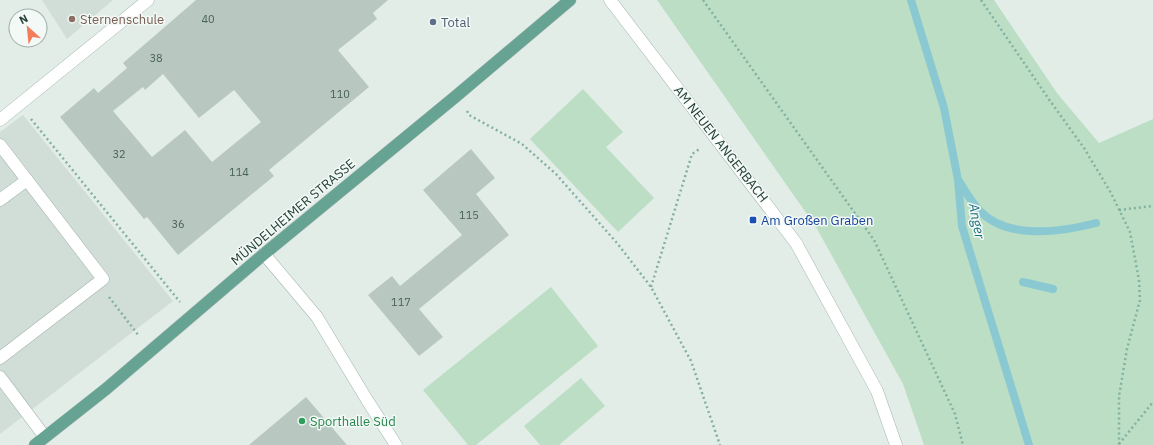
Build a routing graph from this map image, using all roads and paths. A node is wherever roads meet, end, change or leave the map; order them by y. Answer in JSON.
{"nodes":[{"id":1,"x":148,"y":0,"type":"edge"},
{"id":2,"x":570,"y":0,"type":"edge"},
{"id":3,"x":610,"y":0,"type":"edge"},
{"id":4,"x":703,"y":0,"type":"edge"},
{"id":5,"x":981,"y":0,"type":"edge"},
{"id":6,"x":455,"y":97,"type":"junction"},
{"id":7,"x":20,"y":105,"type":"junction"},
{"id":8,"x":0,"y":120,"type":"edge"},
{"id":9,"x":716,"y":138,"type":"junction"},
{"id":10,"x":0,"y":145,"type":"edge"},
{"id":11,"x":27,"y":180,"type":"junction"},
{"id":12,"x":0,"y":200,"type":"edge"},
{"id":13,"x":1153,"y":206,"type":"edge"},
{"id":14,"x":1119,"y":210,"type":"junction"},
{"id":15,"x":264,"y":254,"type":"junction"},
{"id":16,"x":98,"y":283,"type":"junction"},
{"id":17,"x":651,"y":287,"type":"junction"},
{"id":18,"x":191,"y":316,"type":"junction"},
{"id":19,"x":151,"y":350,"type":"junction"},
{"id":20,"x":0,"y":358,"type":"edge"},
{"id":21,"x":0,"y":377,"type":"edge"},
{"id":22,"x":1153,"y":402,"type":"edge"},
{"id":23,"x":45,"y":437,"type":"junction"},
{"id":24,"x":1119,"y":444,"type":"edge"},
{"id":25,"x":35,"y":445,"type":"edge"},
{"id":26,"x":396,"y":445,"type":"edge"},
{"id":27,"x":720,"y":445,"type":"edge"},
{"id":28,"x":896,"y":445,"type":"edge"},
{"id":29,"x":963,"y":445,"type":"edge"}],
"edges":[{"from":1,"to":7,"type":"street"},
{"from":2,"to":6,"type":"main road","name":"MÜNDELHEIMER STRASSE"},
{"from":3,"to":9,"type":"street","name":"AM NEUEN ANGERBACH"},
{"from":4,"to":29,"type":"path"},
{"from":5,"to":14,"type":"path"},
{"from":6,"to":15,"type":"main road","name":"MÜNDELHEIMER STRASSE"},
{"from":6,"to":17,"type":"path"},
{"from":7,"to":8,"type":"street"},
{"from":7,"to":18,"type":"path"},
{"from":9,"to":17,"type":"path"},
{"from":9,"to":28,"type":"street","name":"AM NEUEN ANGERBACH"},
{"from":10,"to":11,"type":"street"},
{"from":11,"to":12,"type":"street"},
{"from":11,"to":16,"type":"street"},
{"from":13,"to":14,"type":"path"},
{"from":14,"to":24,"type":"path"},
{"from":15,"to":18,"type":"main road","name":"MÜNDELHEIMER STRASSE"},
{"from":15,"to":26,"type":"street"},
{"from":16,"to":19,"type":"path"},
{"from":16,"to":20,"type":"street"},
{"from":17,"to":27,"type":"path"},
{"from":18,"to":19,"type":"main road","name":"MÜNDELHEIMER STRASSE"},
{"from":19,"to":23,"type":"main road","name":"MÜNDELHEIMER STRASSE"},
{"from":21,"to":23,"type":"street"},
{"from":22,"to":24,"type":"path"},
{"from":23,"to":25,"type":"main road","name":"MÜNDELHEIMER STRASSE"}]}
